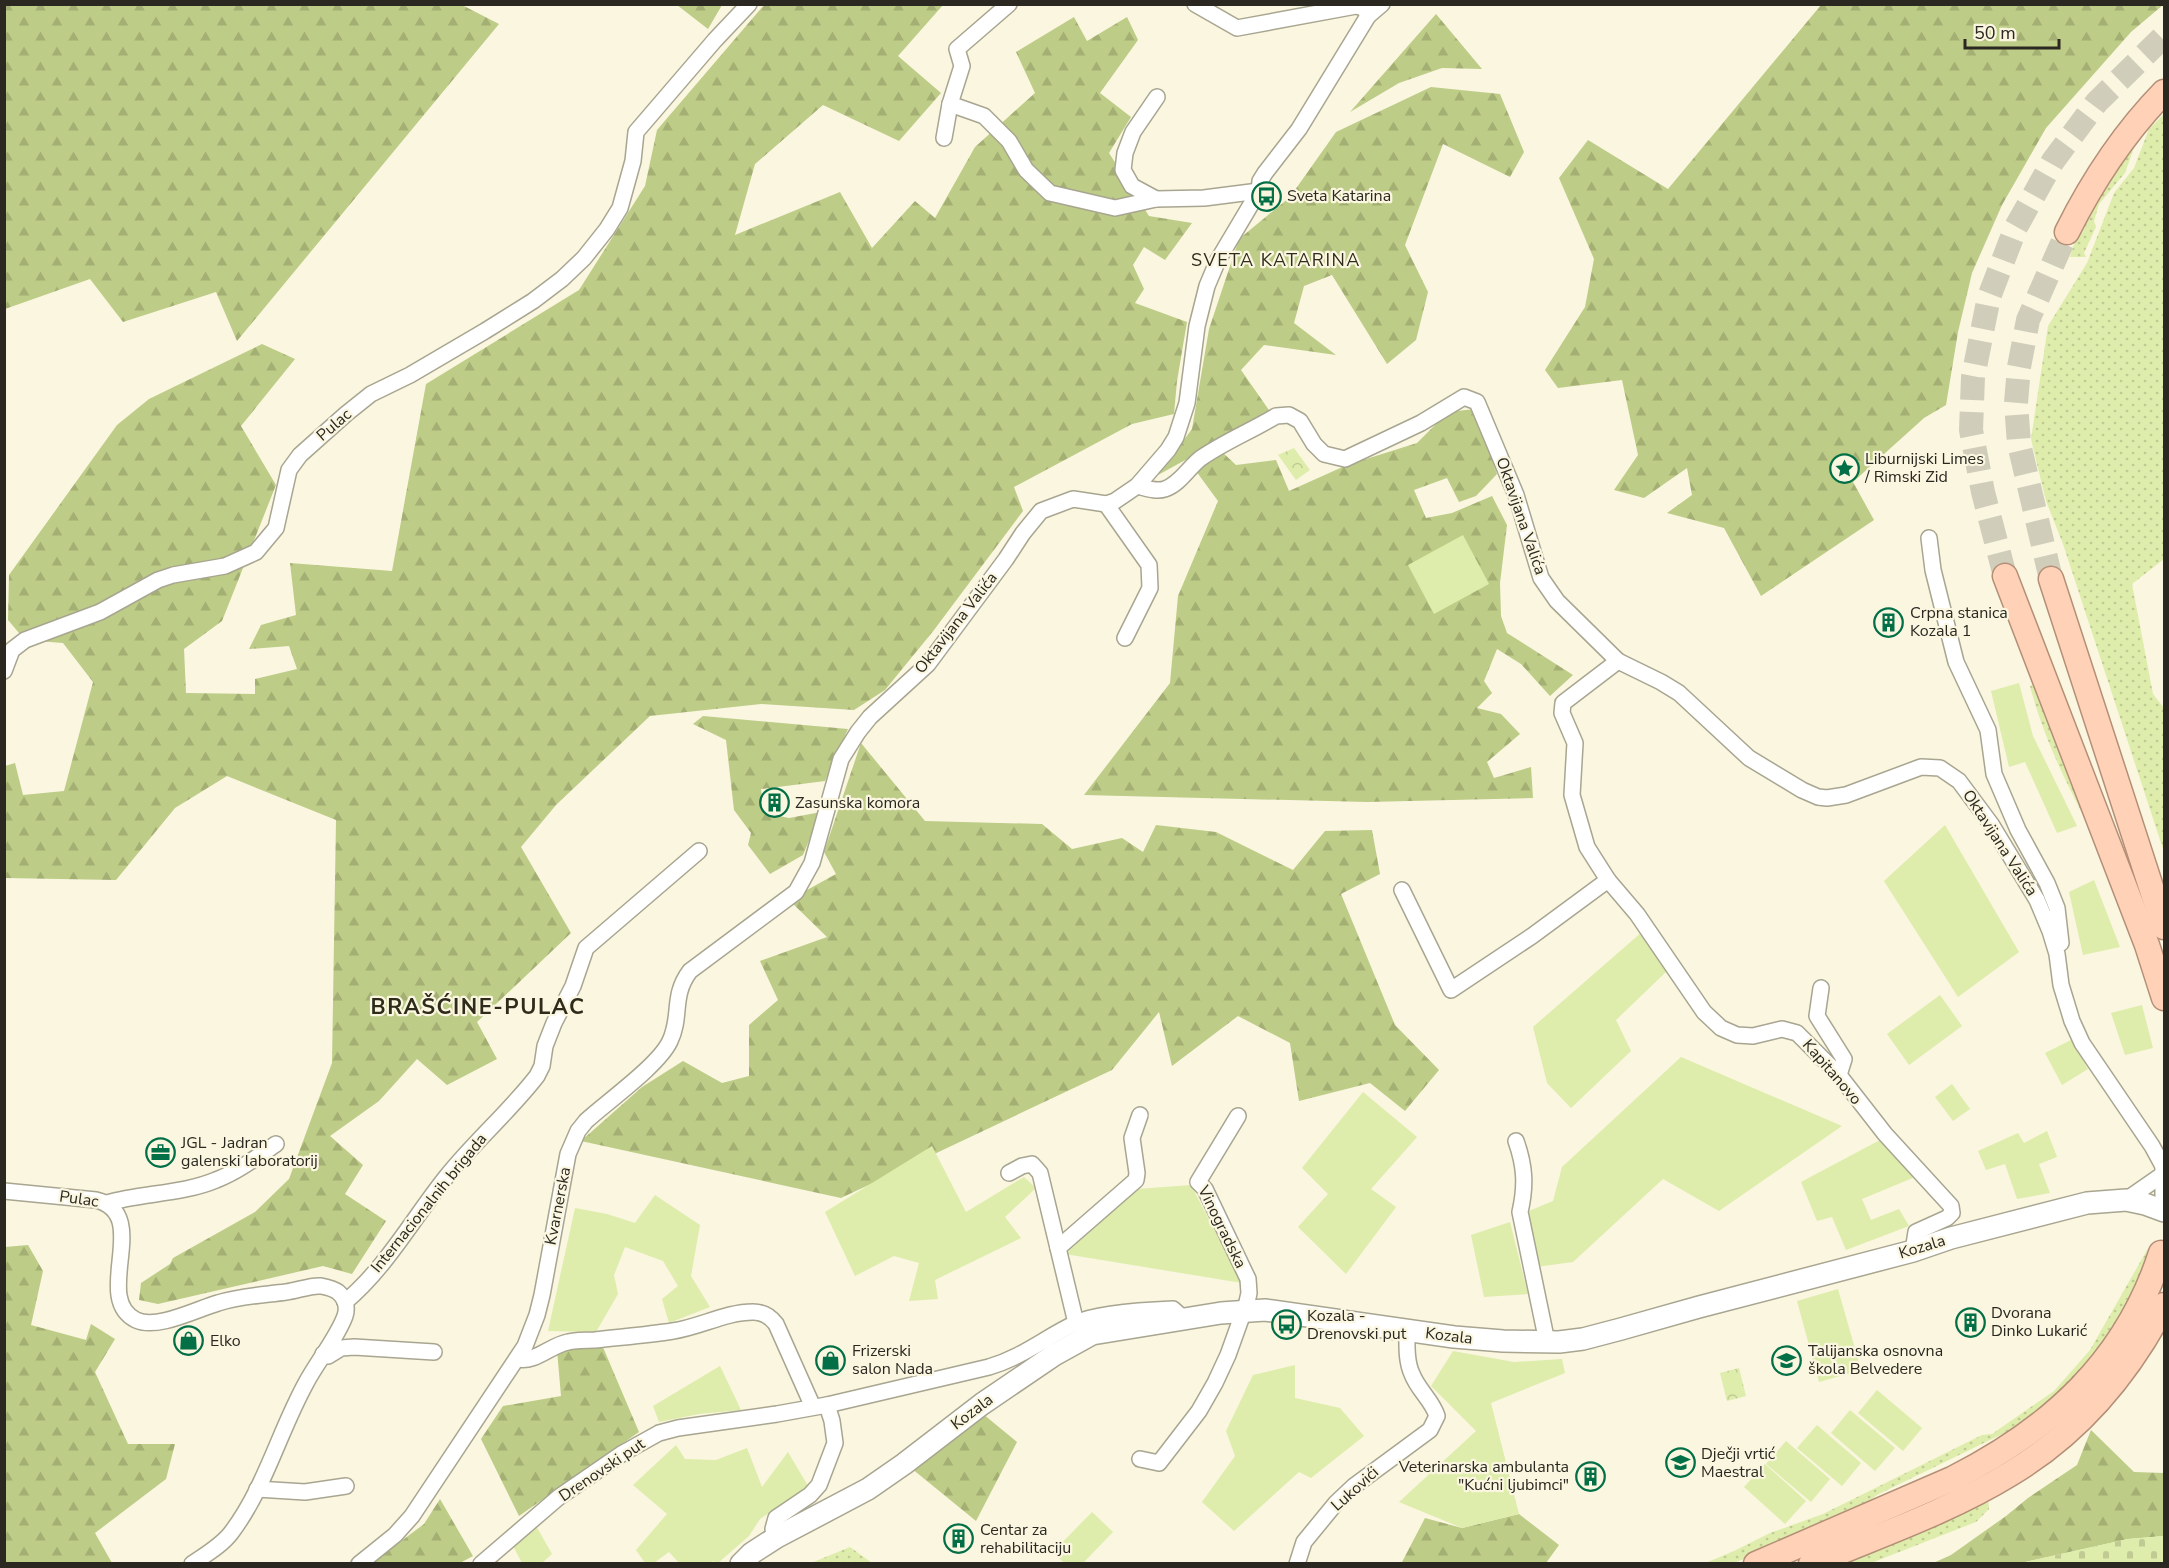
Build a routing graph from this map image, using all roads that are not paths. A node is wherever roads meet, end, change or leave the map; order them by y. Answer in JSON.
{"nodes":[{"id":1,"x":749,"y":4,"type":"edge"},
{"id":2,"x":1009,"y":4,"type":"edge"},
{"id":3,"x":1195,"y":4,"type":"edge"},
{"id":4,"x":1382,"y":4,"type":"edge"},
{"id":5,"x":1368,"y":16,"type":"junction"},
{"id":6,"x":2164,"y":92,"type":"edge"},
{"id":7,"x":1157,"y":97,"type":"dead end"},
{"id":8,"x":950,"y":104,"type":"junction"},
{"id":9,"x":944,"y":138,"type":"dead end"},
{"id":10,"x":1259,"y":191,"type":"junction"},
{"id":11,"x":1156,"y":199,"type":"junction"},
{"id":12,"x":2067,"y":232,"type":"tunnel mouth"},
{"id":13,"x":1137,"y":486,"type":"junction"},
{"id":14,"x":1106,"y":504,"type":"junction"},
{"id":15,"x":1929,"y":538,"type":"dead end"},
{"id":16,"x":2005,"y":576,"type":"tunnel mouth"},
{"id":17,"x":2051,"y":579,"type":"tunnel mouth"},
{"id":18,"x":1125,"y":638,"type":"dead end"},
{"id":19,"x":1618,"y":661,"type":"junction"},
{"id":20,"x":4,"y":671,"type":"edge"},
{"id":21,"x":699,"y":851,"type":"dead end"},
{"id":22,"x":1608,"y":880,"type":"junction"},
{"id":23,"x":799,"y":888,"type":"joint"},
{"id":24,"x":1402,"y":890,"type":"dead end"},
{"id":25,"x":2164,"y":927,"type":"edge"},
{"id":26,"x":2057,"y":954,"type":"junction"},
{"id":27,"x":1821,"y":988,"type":"dead end"},
{"id":28,"x":2164,"y":998,"type":"edge"},
{"id":29,"x":1839,"y":1075,"type":"junction"},
{"id":30,"x":1140,"y":1115,"type":"dead end"},
{"id":31,"x":1238,"y":1116,"type":"dead end"},
{"id":32,"x":1516,"y":1141,"type":"dead end"},
{"id":33,"x":276,"y":1144,"type":"dead end"},
{"id":34,"x":2163,"y":1170,"type":"edge"},
{"id":35,"x":1009,"y":1173,"type":"dead end"},
{"id":36,"x":4,"y":1191,"type":"edge"},
{"id":37,"x":2126,"y":1200,"type":"junction"},
{"id":38,"x":107,"y":1203,"type":"junction"},
{"id":39,"x":2164,"y":1210,"type":"edge"},
{"id":40,"x":1058,"y":1248,"type":"junction"},
{"id":41,"x":1913,"y":1251,"type":"junction"},
{"id":42,"x":2162,"y":1253,"type":"dead end"},
{"id":43,"x":345,"y":1302,"type":"junction"},
{"id":44,"x":2164,"y":1305,"type":"edge"},
{"id":45,"x":1242,"y":1310,"type":"junction"},
{"id":46,"x":1183,"y":1318,"type":"junction"},
{"id":47,"x":1076,"y":1323,"type":"junction"},
{"id":48,"x":1407,"y":1331,"type":"junction"},
{"id":49,"x":1547,"y":1342,"type":"junction"},
{"id":50,"x":434,"y":1352,"type":"dead end"},
{"id":51,"x":322,"y":1354,"type":"junction"},
{"id":52,"x":518,"y":1359,"type":"junction"},
{"id":53,"x":820,"y":1406,"type":"junction"},
{"id":54,"x":1140,"y":1459,"type":"dead end"},
{"id":55,"x":346,"y":1486,"type":"dead end"},
{"id":56,"x":257,"y":1489,"type":"junction"},
{"id":57,"x":777,"y":1537,"type":"junction"},
{"id":58,"x":192,"y":1563,"type":"edge"},
{"id":59,"x":359,"y":1563,"type":"edge"},
{"id":60,"x":481,"y":1563,"type":"edge"},
{"id":61,"x":741,"y":1563,"type":"edge"},
{"id":62,"x":1297,"y":1563,"type":"edge"},
{"id":63,"x":1756,"y":1563,"type":"edge"},
{"id":64,"x":1811,"y":1563,"type":"edge"}],
"edges":[{"from":1,"to":20,"type":"street","name":"Pulac"},
{"from":2,"to":8,"type":"street"},
{"from":3,"to":5,"type":"street"},
{"from":4,"to":5,"type":"street"},
{"from":5,"to":10,"type":"street"},
{"from":6,"to":12,"type":"highway"},
{"from":7,"to":11,"type":"street"},
{"from":8,"to":9,"type":"street"},
{"from":8,"to":11,"type":"street"},
{"from":10,"to":11,"type":"street"},
{"from":10,"to":13,"type":"street"},
{"from":13,"to":14,"type":"street"},
{"from":13,"to":19,"type":"street","name":"Oktavijana Valića"},
{"from":14,"to":18,"type":"street"},
{"from":14,"to":23,"type":"street","name":"Oktavijana Valića"},
{"from":15,"to":26,"type":"street","name":"Oktavijana Valića"},
{"from":16,"to":28,"type":"highway"},
{"from":17,"to":25,"type":"highway"},
{"from":19,"to":22,"type":"street","name":"Kapitanovo"},
{"from":19,"to":26,"type":"street","name":"Oktavijana Valića"},
{"from":21,"to":43,"type":"street","name":"Internacionalnih brigada"},
{"from":22,"to":24,"type":"street"},
{"from":22,"to":29,"type":"street","name":"Kapitanovo"},
{"from":23,"to":52,"type":"street","name":"Kvarnerska"},
{"from":26,"to":34,"type":"street","name":"Oktavijana Valića"},
{"from":27,"to":29,"type":"street"},
{"from":29,"to":41,"type":"street","name":"Kapitanovo"},
{"from":30,"to":40,"type":"street"},
{"from":31,"to":45,"type":"street","name":"Vinogradska"},
{"from":32,"to":49,"type":"street"},
{"from":33,"to":38,"type":"street"},
{"from":34,"to":37,"type":"street"},
{"from":34,"to":39,"type":"street"},
{"from":35,"to":40,"type":"street"},
{"from":36,"to":38,"type":"street","name":"Pulac"},
{"from":37,"to":39,"type":"main road","name":"Kozala"},
{"from":37,"to":41,"type":"main road","name":"Kozala"},
{"from":38,"to":43,"type":"street","name":"Pulac"},
{"from":40,"to":47,"type":"street"},
{"from":41,"to":49,"type":"main road","name":"Kozala"},
{"from":42,"to":63,"type":"highway"},
{"from":43,"to":51,"type":"street","name":"Internacionalnih brigada"},
{"from":44,"to":64,"type":"highway"},
{"from":45,"to":46,"type":"main road","name":"Kozala"},
{"from":45,"to":48,"type":"main road","name":"Kozala"},
{"from":45,"to":54,"type":"street"},
{"from":46,"to":47,"type":"street","name":"Drenovski put"},
{"from":46,"to":57,"type":"main road","name":"Kozala"},
{"from":47,"to":53,"type":"street","name":"Drenovski put"},
{"from":48,"to":49,"type":"main road","name":"Kozala"},
{"from":48,"to":62,"type":"street","name":"Lukovići"},
{"from":50,"to":51,"type":"street"},
{"from":51,"to":56,"type":"street","name":"Internacionalnih brigada"},
{"from":52,"to":53,"type":"street"},
{"from":52,"to":59,"type":"street","name":"Kvarnerska"},
{"from":53,"to":57,"type":"street"},
{"from":53,"to":60,"type":"street","name":"Drenovski put"},
{"from":55,"to":56,"type":"street"},
{"from":56,"to":58,"type":"street","name":"Internacionalnih brigada"},
{"from":57,"to":61,"type":"main road","name":"Kozala"}]}
